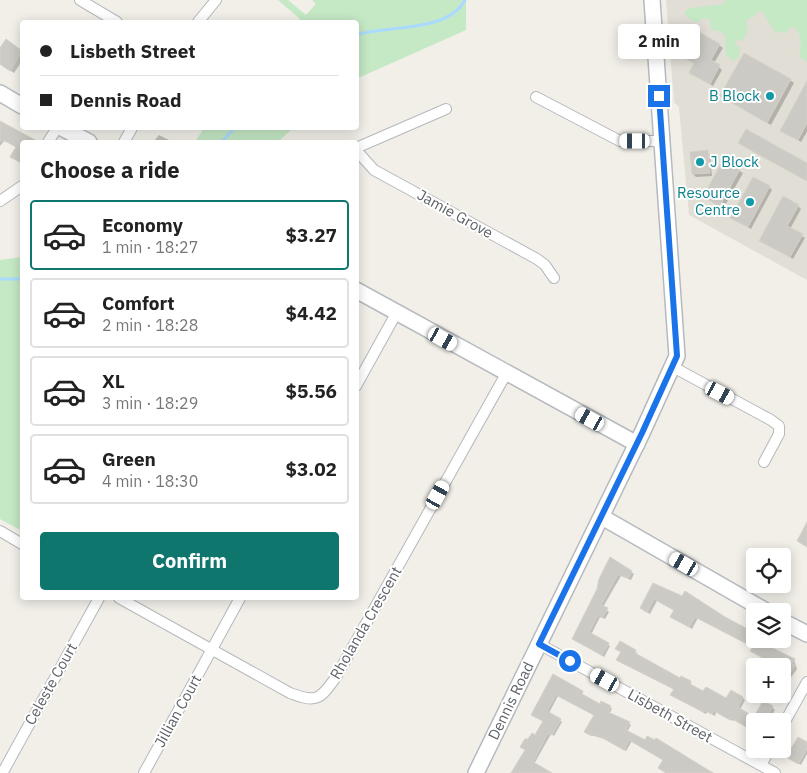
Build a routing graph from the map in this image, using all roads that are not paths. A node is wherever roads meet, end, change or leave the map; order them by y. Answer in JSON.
{"nodes":[{"id":1,"x":80,"y":0,"type":"edge"},
{"id":2,"x":216,"y":0,"type":"edge"},
{"id":3,"x":652,"y":0,"type":"edge"},
{"id":4,"x":115,"y":20,"type":"edge"},
{"id":5,"x":200,"y":20,"type":"edge"},
{"id":6,"x":0,"y":93,"type":"edge"},
{"id":7,"x":536,"y":97,"type":"dead end"},
{"id":8,"x":20,"y":105,"type":"edge"},
{"id":9,"x":446,"y":109,"type":"dead end"},
{"id":10,"x":66,"y":130,"type":"edge"},
{"id":11,"x":85,"y":140,"type":"edge"},
{"id":12,"x":662,"y":141,"type":"junction"},
{"id":13,"x":359,"y":148,"type":"edge"},
{"id":14,"x":359,"y":152,"type":"edge"},
{"id":15,"x":20,"y":187,"type":"edge"},
{"id":16,"x":0,"y":201,"type":"edge"},
{"id":17,"x":554,"y":278,"type":"dead end"},
{"id":18,"x":359,"y":292,"type":"edge"},
{"id":19,"x":397,"y":312,"type":"junction"},
{"id":20,"x":673,"y":367,"type":"junction"},
{"id":21,"x":506,"y":374,"type":"junction"},
{"id":22,"x":359,"y":381,"type":"edge"},
{"id":23,"x":637,"y":444,"type":"junction"},
{"id":24,"x":764,"y":462,"type":"dead end"},
{"id":25,"x":602,"y":517,"type":"junction"},
{"id":26,"x":1,"y":535,"type":"edge"},
{"id":27,"x":20,"y":543,"type":"edge"},
{"id":28,"x":98,"y":600,"type":"edge"},
{"id":29,"x":123,"y":600,"type":"edge"},
{"id":30,"x":239,"y":600,"type":"edge"},
{"id":31,"x":752,"y":603,"type":"edge"},
{"id":32,"x":791,"y":625,"type":"edge"},
{"id":33,"x":807,"y":634,"type":"edge"},
{"id":34,"x":539,"y":644,"type":"junction"},
{"id":35,"x":212,"y":649,"type":"junction"},
{"id":36,"x":807,"y":682,"type":"edge"},
{"id":37,"x":789,"y":713,"type":"edge"},
{"id":38,"x":765,"y":758,"type":"edge"},
{"id":39,"x":761,"y":765,"type":"junction"},
{"id":40,"x":4,"y":770,"type":"dead end"},
{"id":41,"x":144,"y":773,"type":"edge"},
{"id":42,"x":476,"y":773,"type":"edge"},
{"id":43,"x":775,"y":773,"type":"edge"}],
"edges":[{"from":1,"to":4,"type":"street"},
{"from":2,"to":5,"type":"street"},
{"from":3,"to":12,"type":"street","name":"Dennis Road"},
{"from":6,"to":8,"type":"street"},
{"from":7,"to":12,"type":"street"},
{"from":9,"to":13,"type":"street"},
{"from":10,"to":11,"type":"street"},
{"from":12,"to":20,"type":"street","name":"Dennis Road"},
{"from":14,"to":17,"type":"street","name":"Jamie Grove"},
{"from":15,"to":16,"type":"street"},
{"from":18,"to":19,"type":"street"},
{"from":19,"to":21,"type":"street"},
{"from":19,"to":22,"type":"street"},
{"from":20,"to":23,"type":"street","name":"Dennis Road"},
{"from":20,"to":24,"type":"street"},
{"from":21,"to":23,"type":"street"},
{"from":21,"to":35,"type":"street","name":"Rholanda Crescent"},
{"from":23,"to":25,"type":"street","name":"Dennis Road"},
{"from":25,"to":31,"type":"street"},
{"from":25,"to":34,"type":"street","name":"Dennis Road"},
{"from":26,"to":27,"type":"street"},
{"from":28,"to":40,"type":"street","name":"Celeste Court"},
{"from":29,"to":35,"type":"street","name":"Rholanda Crescent"},
{"from":30,"to":35,"type":"street","name":"Jillian Court"},
{"from":32,"to":33,"type":"street"},
{"from":34,"to":39,"type":"street","name":"Lisbeth Street"},
{"from":34,"to":42,"type":"street","name":"Dennis Road"},
{"from":35,"to":41,"type":"street","name":"Jillian Court"},
{"from":36,"to":37,"type":"street"},
{"from":38,"to":39,"type":"street"},
{"from":39,"to":43,"type":"street","name":"Lisbeth Street"}]}
